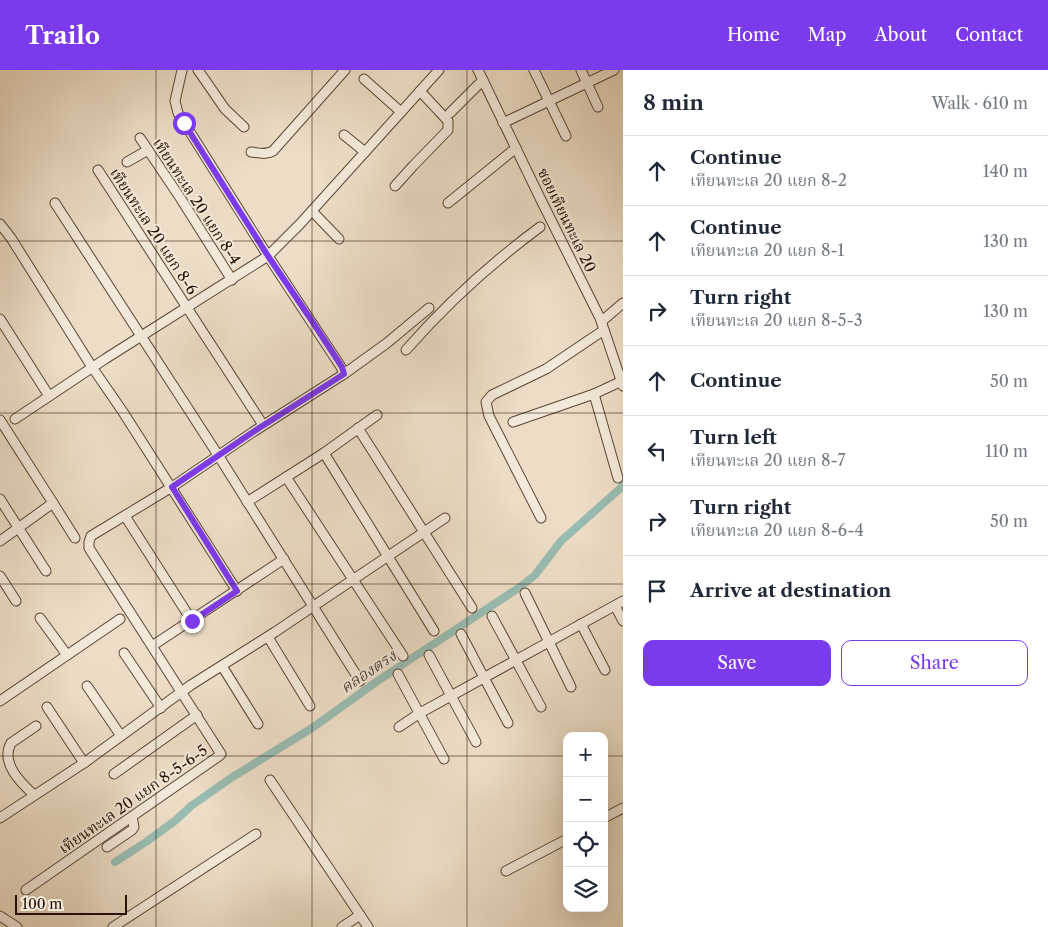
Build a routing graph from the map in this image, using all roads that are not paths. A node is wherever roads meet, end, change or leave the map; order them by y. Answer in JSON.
{"nodes":[{"id":1,"x":182,"y":70,"type":"edge"},
{"id":2,"x":198,"y":70,"type":"edge"},
{"id":3,"x":345,"y":70,"type":"edge"},
{"id":4,"x":439,"y":70,"type":"edge"},
{"id":5,"x":534,"y":70,"type":"edge"},
{"id":6,"x":581,"y":70,"type":"edge"},
{"id":7,"x":614,"y":70,"type":"edge"},
{"id":8,"x":481,"y":73,"type":"edge"},
{"id":9,"x":364,"y":79,"type":"dead end"},
{"id":10,"x":587,"y":84,"type":"junction"},
{"id":11,"x":420,"y":91,"type":"junction"},
{"id":12,"x":548,"y":101,"type":"junction"},
{"id":13,"x":598,"y":108,"type":"dead end"},
{"id":14,"x":401,"y":112,"type":"junction"},
{"id":15,"x":450,"y":113,"type":"dead end"},
{"id":16,"x":503,"y":123,"type":"junction"},
{"id":17,"x":244,"y":127,"type":"dead end"},
{"id":18,"x":344,"y":134,"type":"dead end"},
{"id":19,"x":566,"y":136,"type":"dead end"},
{"id":20,"x":140,"y":138,"type":"dead end"},
{"id":21,"x":516,"y":148,"type":"junction"},
{"id":22,"x":148,"y":150,"type":"junction"},
{"id":23,"x":251,"y":152,"type":"dead end"},
{"id":24,"x":365,"y":152,"type":"junction"},
{"id":25,"x":127,"y":162,"type":"dead end"},
{"id":26,"x":98,"y":170,"type":"dead end"},
{"id":27,"x":395,"y":186,"type":"dead end"},
{"id":28,"x":55,"y":203,"type":"dead end"},
{"id":29,"x":448,"y":203,"type":"dead end"},
{"id":30,"x":312,"y":211,"type":"junction"},
{"id":31,"x":546,"y":222,"type":"junction"},
{"id":32,"x":0,"y":224,"type":"edge"},
{"id":33,"x":340,"y":239,"type":"dead end"},
{"id":34,"x":268,"y":256,"type":"junction"},
{"id":35,"x":232,"y":280,"type":"junction"},
{"id":36,"x":623,"y":303,"type":"edge"},
{"id":37,"x":187,"y":306,"type":"junction"},
{"id":38,"x":429,"y":308,"type":"dead end"},
{"id":39,"x":0,"y":320,"type":"edge"},
{"id":40,"x":603,"y":326,"type":"junction"},
{"id":41,"x":141,"y":336,"type":"junction"},
{"id":42,"x":406,"y":350,"type":"dead end"},
{"id":43,"x":92,"y":367,"type":"junction"},
{"id":44,"x":340,"y":376,"type":"junction"},
{"id":45,"x":622,"y":383,"type":"edge"},
{"id":46,"x":594,"y":394,"type":"junction"},
{"id":47,"x":49,"y":396,"type":"junction"},
{"id":48,"x":378,"y":415,"type":"dead end"},
{"id":49,"x":16,"y":419,"type":"dead end"},
{"id":50,"x":0,"y":420,"type":"edge"},
{"id":51,"x":513,"y":422,"type":"dead end"},
{"id":52,"x":263,"y":426,"type":"junction"},
{"id":53,"x":358,"y":428,"type":"junction"},
{"id":54,"x":324,"y":453,"type":"junction"},
{"id":55,"x":218,"y":455,"type":"junction"},
{"id":56,"x":286,"y":477,"type":"junction"},
{"id":57,"x":618,"y":478,"type":"dead end"},
{"id":58,"x":172,"y":487,"type":"junction"},
{"id":59,"x":0,"y":499,"type":"edge"},
{"id":60,"x":247,"y":502,"type":"junction"},
{"id":61,"x":53,"y":503,"type":"junction"},
{"id":62,"x":125,"y":516,"type":"junction"},
{"id":63,"x":444,"y":518,"type":"dead end"},
{"id":64,"x":541,"y":518,"type":"dead end"},
{"id":65,"x":18,"y":527,"type":"junction"},
{"id":66,"x":424,"y":532,"type":"junction"},
{"id":67,"x":75,"y":538,"type":"dead end"},
{"id":68,"x":0,"y":541,"type":"edge"},
{"id":69,"x":388,"y":556,"type":"junction"},
{"id":70,"x":284,"y":560,"type":"junction"},
{"id":71,"x":46,"y":571,"type":"dead end"},
{"id":72,"x":0,"y":576,"type":"edge"},
{"id":73,"x":354,"y":579,"type":"junction"},
{"id":74,"x":237,"y":591,"type":"junction"},
{"id":75,"x":526,"y":593,"type":"dead end"},
{"id":76,"x":16,"y":600,"type":"dead end"},
{"id":77,"x":619,"y":604,"type":"edge"},
{"id":78,"x":313,"y":606,"type":"junction"},
{"id":79,"x":472,"y":608,"type":"dead end"},
{"id":80,"x":492,"y":616,"type":"dead end"},
{"id":81,"x":40,"y":618,"type":"dead end"},
{"id":82,"x":120,"y":619,"type":"dead end"},
{"id":83,"x":192,"y":621,"type":"junction"},
{"id":84,"x":623,"y":621,"type":"edge"},
{"id":85,"x":581,"y":624,"type":"junction"},
{"id":86,"x":434,"y":631,"type":"dead end"},
{"id":87,"x":461,"y":634,"type":"dead end"},
{"id":88,"x":268,"y":637,"type":"junction"},
{"id":89,"x":548,"y":642,"type":"junction"},
{"id":90,"x":152,"y":646,"type":"junction"},
{"id":91,"x":124,"y":653,"type":"dead end"},
{"id":92,"x":67,"y":655,"type":"junction"},
{"id":93,"x":430,"y":655,"type":"dead end"},
{"id":94,"x":403,"y":656,"type":"dead end"},
{"id":95,"x":517,"y":660,"type":"junction"},
{"id":96,"x":222,"y":666,"type":"junction"},
{"id":97,"x":605,"y":670,"type":"dead end"},
{"id":98,"x":398,"y":674,"type":"dead end"},
{"id":99,"x":484,"y":678,"type":"junction"},
{"id":100,"x":360,"y":681,"type":"dead end"},
{"id":101,"x":87,"y":686,"type":"dead end"},
{"id":102,"x":571,"y":687,"type":"dead end"},
{"id":103,"x":182,"y":692,"type":"junction"},
{"id":104,"x":451,"y":696,"type":"junction"},
{"id":105,"x":0,"y":701,"type":"edge"},
{"id":106,"x":310,"y":706,"type":"dead end"},
{"id":107,"x":47,"y":707,"type":"dead end"},
{"id":108,"x":541,"y":707,"type":"dead end"},
{"id":109,"x":161,"y":708,"type":"junction"},
{"id":110,"x":420,"y":713,"type":"junction"},
{"id":111,"x":197,"y":715,"type":"junction"},
{"id":112,"x":508,"y":723,"type":"dead end"},
{"id":113,"x":258,"y":724,"type":"dead end"},
{"id":114,"x":36,"y":726,"type":"dead end"},
{"id":115,"x":399,"y":726,"type":"dead end"},
{"id":116,"x":121,"y":736,"type":"junction"},
{"id":117,"x":476,"y":742,"type":"dead end"},
{"id":118,"x":444,"y":759,"type":"dead end"},
{"id":119,"x":84,"y":763,"type":"junction"},
{"id":120,"x":114,"y":774,"type":"dead end"},
{"id":121,"x":270,"y":780,"type":"dead end"},
{"id":122,"x":34,"y":795,"type":"junction"},
{"id":123,"x":623,"y":808,"type":"edge"},
{"id":124,"x":608,"y":816,"type":"edge"},
{"id":125,"x":132,"y":817,"type":"junction"},
{"id":126,"x":0,"y":818,"type":"edge"},
{"id":127,"x":256,"y":834,"type":"dead end"},
{"id":128,"x":563,"y":840,"type":"edge"},
{"id":129,"x":107,"y":847,"type":"dead end"},
{"id":130,"x":506,"y":871,"type":"dead end"},
{"id":131,"x":26,"y":890,"type":"dead end"},
{"id":132,"x":360,"y":915,"type":"junction"},
{"id":133,"x":0,"y":916,"type":"edge"},
{"id":134,"x":17,"y":927,"type":"edge"},
{"id":135,"x":113,"y":927,"type":"edge"},
{"id":136,"x":342,"y":927,"type":"edge"},
{"id":137,"x":368,"y":927,"type":"edge"}],
"edges":[{"from":1,"to":34,"type":"street"},
{"from":2,"to":17,"type":"street"},
{"from":3,"to":23,"type":"street"},
{"from":4,"to":11,"type":"street"},
{"from":5,"to":12,"type":"street"},
{"from":6,"to":10,"type":"street"},
{"from":7,"to":10,"type":"street"},
{"from":8,"to":15,"type":"street"},
{"from":8,"to":16,"type":"street","name":"ซอยเทียนทะเล 20"},
{"from":9,"to":14,"type":"street"},
{"from":10,"to":12,"type":"street"},
{"from":10,"to":13,"type":"street"},
{"from":11,"to":14,"type":"street"},
{"from":11,"to":27,"type":"street"},
{"from":12,"to":16,"type":"street"},
{"from":12,"to":19,"type":"street"},
{"from":14,"to":24,"type":"street"},
{"from":16,"to":21,"type":"street","name":"ซอยเทียนทะเล 20"},
{"from":18,"to":24,"type":"street"},
{"from":20,"to":22,"type":"street","name":"เทียนทะเล 20 แยก 8-4"},
{"from":21,"to":29,"type":"street"},
{"from":21,"to":31,"type":"street","name":"ซอยเทียนทะเล 20"},
{"from":22,"to":25,"type":"street"},
{"from":22,"to":35,"type":"street","name":"เทียนทะเล 20 แยก 8-4"},
{"from":24,"to":30,"type":"street"},
{"from":26,"to":37,"type":"street","name":"เทียนทะเล 20 แยก 8-6"},
{"from":28,"to":41,"type":"street"},
{"from":30,"to":33,"type":"street"},
{"from":30,"to":34,"type":"street"},
{"from":31,"to":40,"type":"street","name":"ซอยเทียนทะเล 20"},
{"from":31,"to":42,"type":"street"},
{"from":32,"to":43,"type":"street"},
{"from":34,"to":35,"type":"street"},
{"from":34,"to":44,"type":"street"},
{"from":35,"to":37,"type":"street"},
{"from":36,"to":40,"type":"street"},
{"from":37,"to":41,"type":"street"},
{"from":37,"to":52,"type":"street","name":"เทียนทะเล 20 แยก 8-6"},
{"from":38,"to":44,"type":"street"},
{"from":39,"to":47,"type":"street"},
{"from":40,"to":45,"type":"street","name":"ซอยเทียนทะเล 20"},
{"from":40,"to":64,"type":"street"},
{"from":41,"to":43,"type":"street"},
{"from":41,"to":55,"type":"street"},
{"from":43,"to":47,"type":"street"},
{"from":43,"to":58,"type":"street"},
{"from":44,"to":52,"type":"street"},
{"from":45,"to":46,"type":"street"},
{"from":46,"to":51,"type":"street"},
{"from":46,"to":57,"type":"street"},
{"from":47,"to":49,"type":"street"},
{"from":48,"to":53,"type":"street"},
{"from":50,"to":61,"type":"street"},
{"from":52,"to":55,"type":"street"},
{"from":53,"to":54,"type":"street"},
{"from":53,"to":66,"type":"street"},
{"from":54,"to":56,"type":"street"},
{"from":54,"to":69,"type":"street"},
{"from":55,"to":58,"type":"street"},
{"from":55,"to":60,"type":"street"},
{"from":56,"to":60,"type":"street"},
{"from":56,"to":73,"type":"street"},
{"from":58,"to":62,"type":"street"},
{"from":58,"to":74,"type":"street"},
{"from":59,"to":65,"type":"street"},
{"from":60,"to":70,"type":"street"},
{"from":61,"to":65,"type":"street"},
{"from":61,"to":67,"type":"street"},
{"from":62,"to":83,"type":"street"},
{"from":62,"to":90,"type":"street","name":"เทียนทะเล 20 แยก 8-5-6-5"},
{"from":63,"to":66,"type":"street"},
{"from":65,"to":68,"type":"street"},
{"from":65,"to":71,"type":"street"},
{"from":66,"to":69,"type":"street"},
{"from":66,"to":79,"type":"street"},
{"from":69,"to":73,"type":"street"},
{"from":69,"to":86,"type":"street"},
{"from":70,"to":74,"type":"street"},
{"from":70,"to":78,"type":"street"},
{"from":72,"to":76,"type":"street"},
{"from":73,"to":78,"type":"street"},
{"from":73,"to":94,"type":"street"},
{"from":74,"to":83,"type":"street"},
{"from":75,"to":89,"type":"street"},
{"from":77,"to":84,"type":"street"},
{"from":77,"to":85,"type":"street"},
{"from":78,"to":88,"type":"street"},
{"from":78,"to":100,"type":"street"},
{"from":80,"to":95,"type":"street"},
{"from":81,"to":92,"type":"street"},
{"from":82,"to":92,"type":"street"},
{"from":83,"to":90,"type":"street"},
{"from":85,"to":89,"type":"street"},
{"from":85,"to":97,"type":"street"},
{"from":87,"to":99,"type":"street"},
{"from":88,"to":96,"type":"street"},
{"from":88,"to":106,"type":"street"},
{"from":89,"to":95,"type":"street"},
{"from":89,"to":102,"type":"street"},
{"from":90,"to":103,"type":"street","name":"เทียนทะเล 20 แยก 8-5-6-5"},
{"from":91,"to":109,"type":"street"},
{"from":92,"to":105,"type":"street"},
{"from":93,"to":104,"type":"street"},
{"from":95,"to":99,"type":"street"},
{"from":95,"to":108,"type":"street"},
{"from":96,"to":103,"type":"street"},
{"from":96,"to":113,"type":"street"},
{"from":98,"to":110,"type":"street"},
{"from":99,"to":104,"type":"street"},
{"from":99,"to":112,"type":"street"},
{"from":101,"to":116,"type":"street"},
{"from":103,"to":109,"type":"street"},
{"from":103,"to":111,"type":"street","name":"เทียนทะเล 20 แยก 8-5-6-5"},
{"from":104,"to":110,"type":"street"},
{"from":104,"to":117,"type":"street"},
{"from":107,"to":119,"type":"street"},
{"from":109,"to":116,"type":"street"},
{"from":110,"to":115,"type":"street"},
{"from":110,"to":118,"type":"street"},
{"from":111,"to":120,"type":"street"},
{"from":111,"to":125,"type":"street","name":"เทียนทะเล 20 แยก 8-5-6-5"},
{"from":114,"to":122,"type":"street"},
{"from":116,"to":119,"type":"street"},
{"from":119,"to":122,"type":"street"},
{"from":121,"to":132,"type":"street"},
{"from":122,"to":126,"type":"street"},
{"from":123,"to":124,"type":"street"},
{"from":125,"to":129,"type":"street"},
{"from":125,"to":131,"type":"street","name":"เทียนทะเล 20 แยก 8-5-6-5"},
{"from":127,"to":135,"type":"street"},
{"from":128,"to":130,"type":"street"},
{"from":132,"to":136,"type":"street"},
{"from":132,"to":137,"type":"street"},
{"from":133,"to":134,"type":"street"}]}
